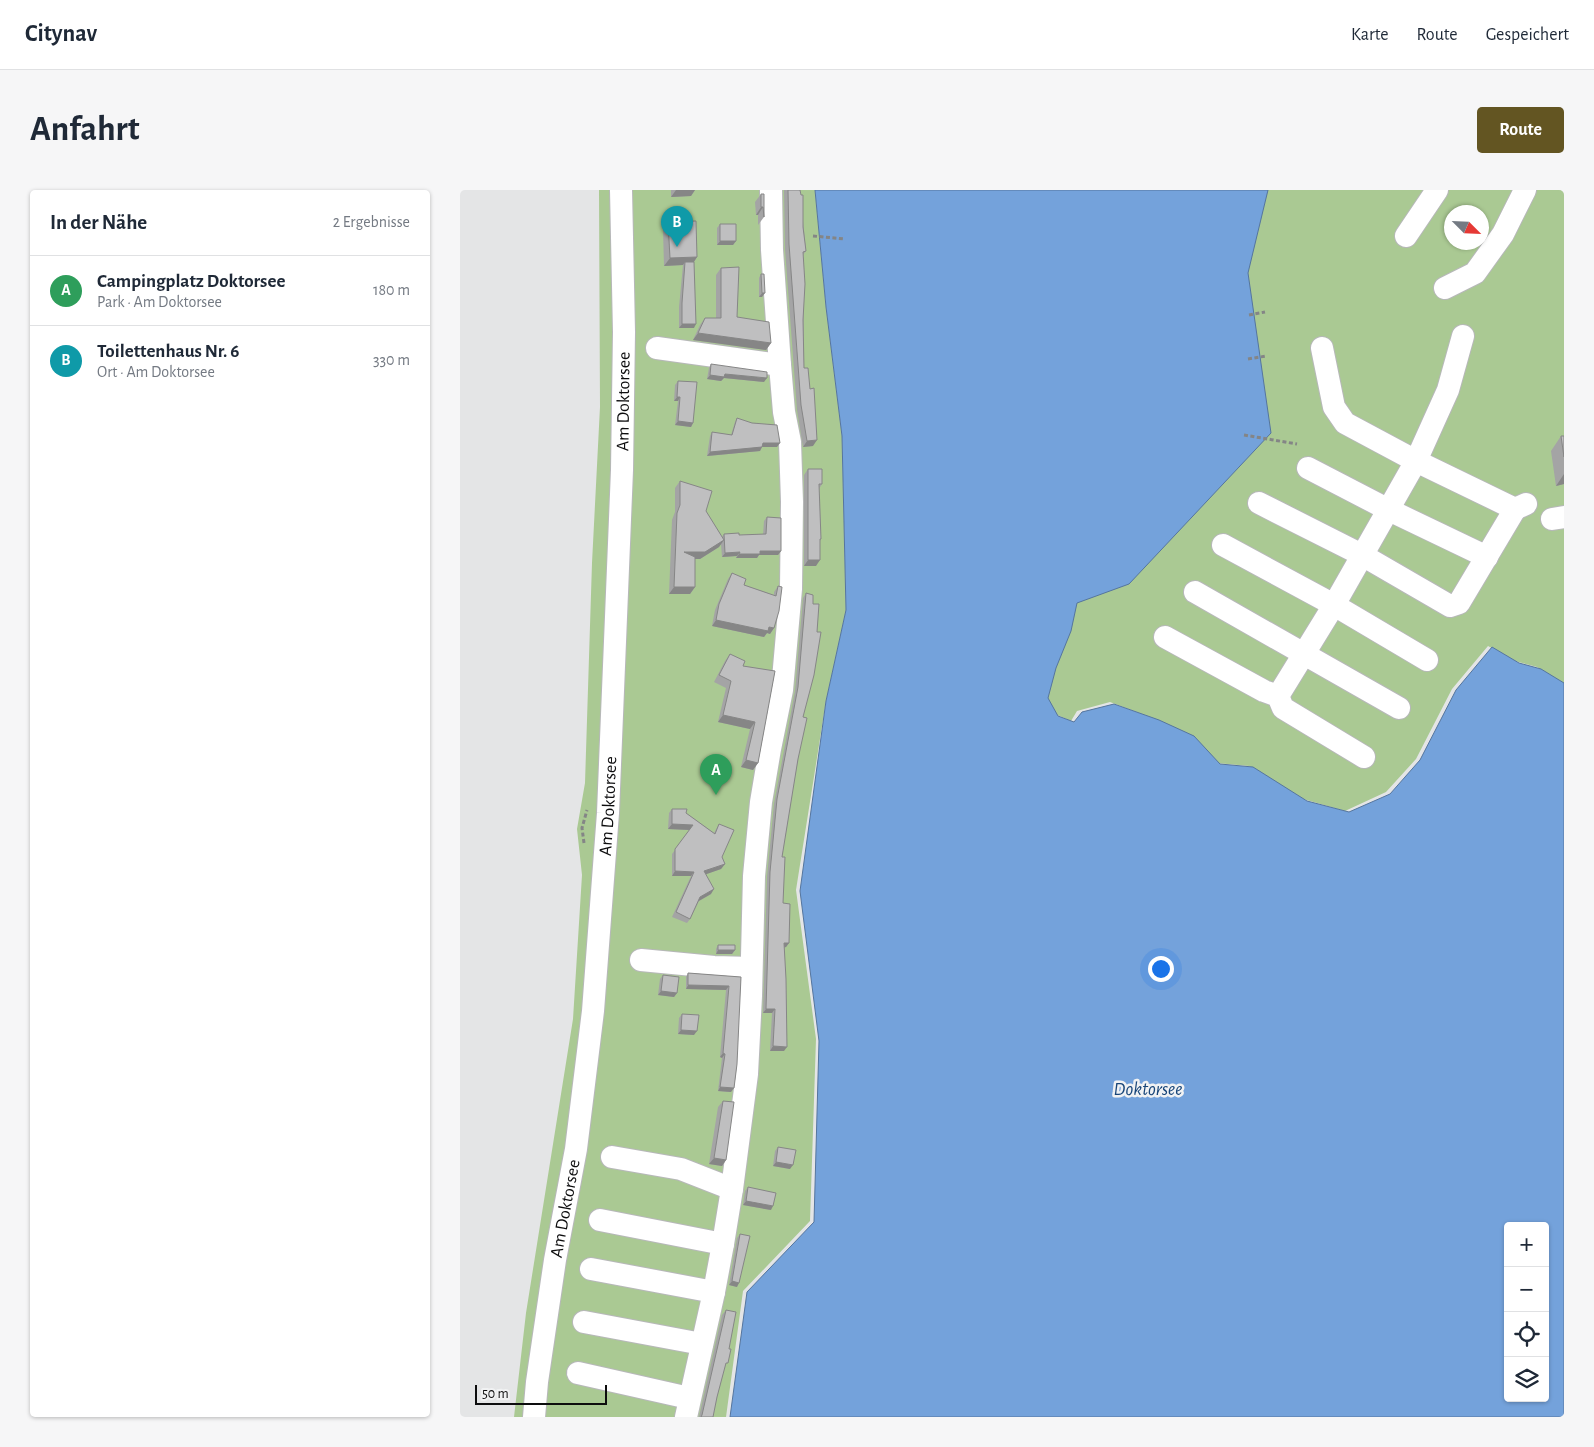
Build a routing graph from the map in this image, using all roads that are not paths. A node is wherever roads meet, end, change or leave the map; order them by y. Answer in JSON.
{"nodes":[{"id":1,"x":621,"y":190,"type":"edge"},
{"id":2,"x":771,"y":190,"type":"edge"},
{"id":3,"x":1438,"y":190,"type":"edge"},
{"id":4,"x":1525,"y":190,"type":"edge"},
{"id":5,"x":1406,"y":236,"type":"dead end"},
{"id":6,"x":1446,"y":288,"type":"dead end"},
{"id":7,"x":1463,"y":336,"type":"dead end"},
{"id":8,"x":658,"y":348,"type":"dead end"},
{"id":9,"x":1322,"y":348,"type":"dead end"},
{"id":10,"x":780,"y":365,"type":"junction"},
{"id":11,"x":1416,"y":461,"type":"junction"},
{"id":12,"x":1308,"y":468,"type":"dead end"},
{"id":13,"x":1259,"y":503,"type":"dead end"},
{"id":14,"x":1388,"y":510,"type":"junction"},
{"id":15,"x":1223,"y":546,"type":"dead end"},
{"id":16,"x":1362,"y":555,"type":"junction"},
{"id":17,"x":1487,"y":557,"type":"junction"},
{"id":18,"x":1194,"y":592,"type":"dead end"},
{"id":19,"x":1334,"y":605,"type":"junction"},
{"id":20,"x":1165,"y":637,"type":"dead end"},
{"id":21,"x":1304,"y":654,"type":"junction"},
{"id":22,"x":1427,"y":660,"type":"dead end"},
{"id":23,"x":1278,"y":696,"type":"junction"},
{"id":24,"x":1399,"y":708,"type":"dead end"},
{"id":25,"x":1364,"y":757,"type":"dead end"},
{"id":26,"x":641,"y":960,"type":"dead end"},
{"id":27,"x":751,"y":968,"type":"junction"},
{"id":28,"x":612,"y":1157,"type":"dead end"},
{"id":29,"x":732,"y":1189,"type":"junction"},
{"id":30,"x":600,"y":1220,"type":"dead end"},
{"id":31,"x":722,"y":1244,"type":"junction"},
{"id":32,"x":591,"y":1269,"type":"dead end"},
{"id":33,"x":714,"y":1292,"type":"junction"},
{"id":34,"x":584,"y":1322,"type":"dead end"},
{"id":35,"x":702,"y":1344,"type":"junction"},
{"id":36,"x":578,"y":1373,"type":"dead end"},
{"id":37,"x":688,"y":1407,"type":"edge"},
{"id":38,"x":534,"y":1417,"type":"edge"}],
"edges":[{"from":1,"to":38,"type":"street","name":"Am Doktorsee"},
{"from":2,"to":10,"type":"street"},
{"from":3,"to":5,"type":"street"},
{"from":4,"to":6,"type":"street"},
{"from":7,"to":11,"type":"street"},
{"from":8,"to":10,"type":"street"},
{"from":9,"to":11,"type":"street"},
{"from":10,"to":27,"type":"street"},
{"from":11,"to":14,"type":"street"},
{"from":11,"to":17,"type":"street"},
{"from":12,"to":14,"type":"street"},
{"from":13,"to":16,"type":"street"},
{"from":14,"to":16,"type":"street"},
{"from":14,"to":17,"type":"street"},
{"from":15,"to":19,"type":"street"},
{"from":16,"to":17,"type":"street"},
{"from":16,"to":19,"type":"street"},
{"from":18,"to":21,"type":"street"},
{"from":19,"to":21,"type":"street"},
{"from":19,"to":22,"type":"street"},
{"from":20,"to":23,"type":"street"},
{"from":21,"to":23,"type":"street"},
{"from":21,"to":24,"type":"street"},
{"from":23,"to":25,"type":"street"},
{"from":26,"to":27,"type":"street"},
{"from":27,"to":29,"type":"street"},
{"from":28,"to":29,"type":"street"},
{"from":29,"to":31,"type":"street"},
{"from":30,"to":31,"type":"street"},
{"from":31,"to":33,"type":"street"},
{"from":32,"to":33,"type":"street"},
{"from":33,"to":35,"type":"street"},
{"from":34,"to":35,"type":"street"},
{"from":35,"to":37,"type":"street"},
{"from":36,"to":37,"type":"street"}]}
